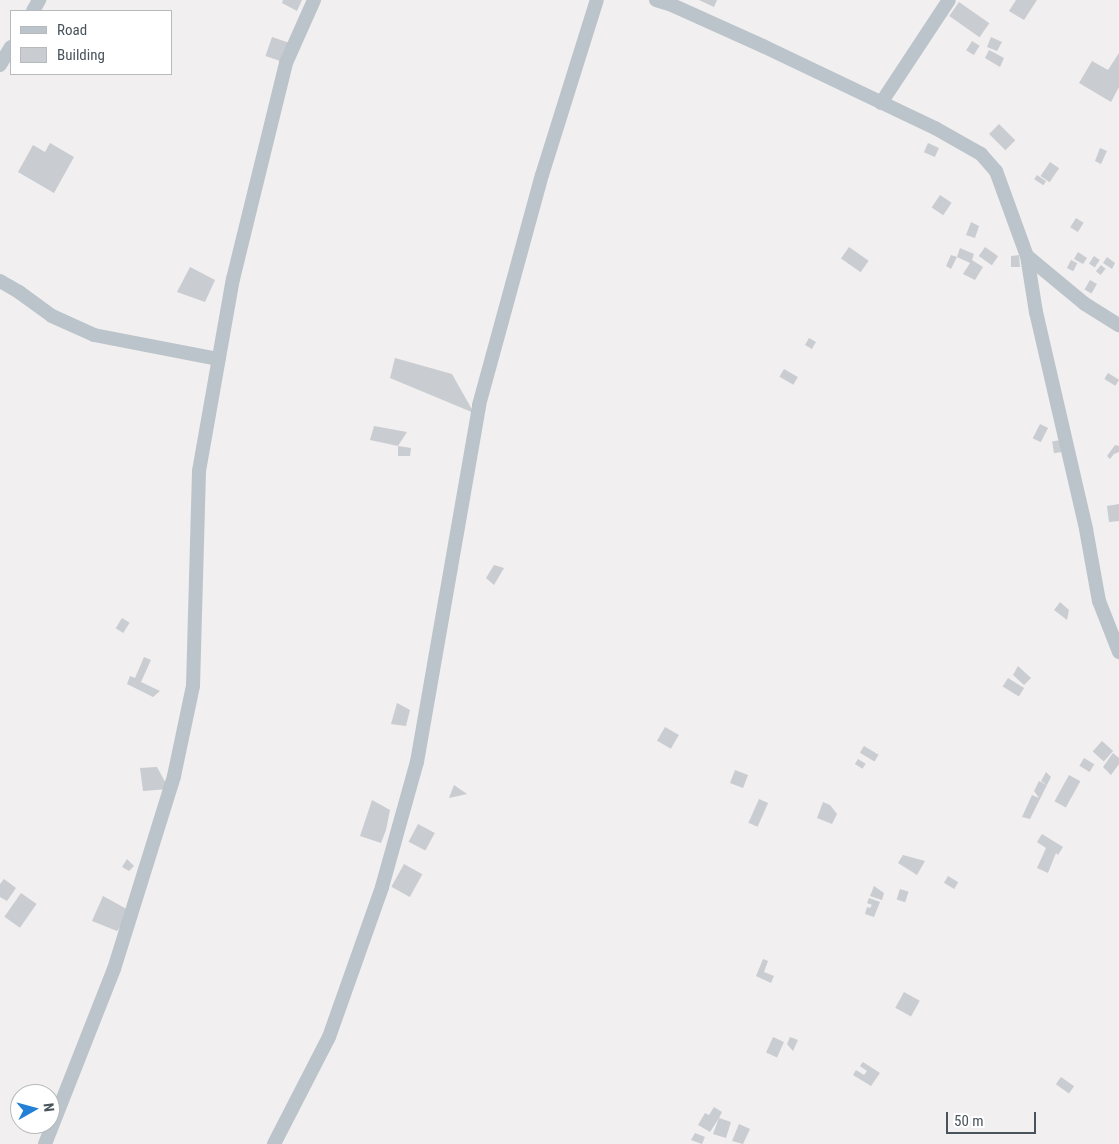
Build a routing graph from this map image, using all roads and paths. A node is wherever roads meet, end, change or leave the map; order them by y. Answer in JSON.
{"nodes":[{"id":1,"x":314,"y":0,"type":"edge"},
{"id":2,"x":597,"y":0,"type":"edge"},
{"id":3,"x":656,"y":0,"type":"edge"},
{"id":4,"x":949,"y":0,"type":"edge"},
{"id":5,"x":10,"y":49,"type":"edge"},
{"id":6,"x":0,"y":65,"type":"edge"},
{"id":7,"x":882,"y":103,"type":"junction"},
{"id":8,"x":1027,"y":256,"type":"junction"},
{"id":9,"x":0,"y":282,"type":"edge"},
{"id":10,"x":1119,"y":326,"type":"edge"},
{"id":11,"x":219,"y":359,"type":"junction"},
{"id":12,"x":1119,"y":652,"type":"edge"},
{"id":13,"x":45,"y":1144,"type":"edge"},
{"id":14,"x":274,"y":1144,"type":"edge"}],
"edges":[{"from":1,"to":11,"type":"street"},
{"from":2,"to":14,"type":"street"},
{"from":3,"to":7,"type":"street"},
{"from":4,"to":7,"type":"street"},
{"from":5,"to":6,"type":"street"},
{"from":7,"to":8,"type":"street"},
{"from":8,"to":10,"type":"street"},
{"from":8,"to":12,"type":"street"},
{"from":9,"to":11,"type":"street"},
{"from":11,"to":13,"type":"street"}]}
